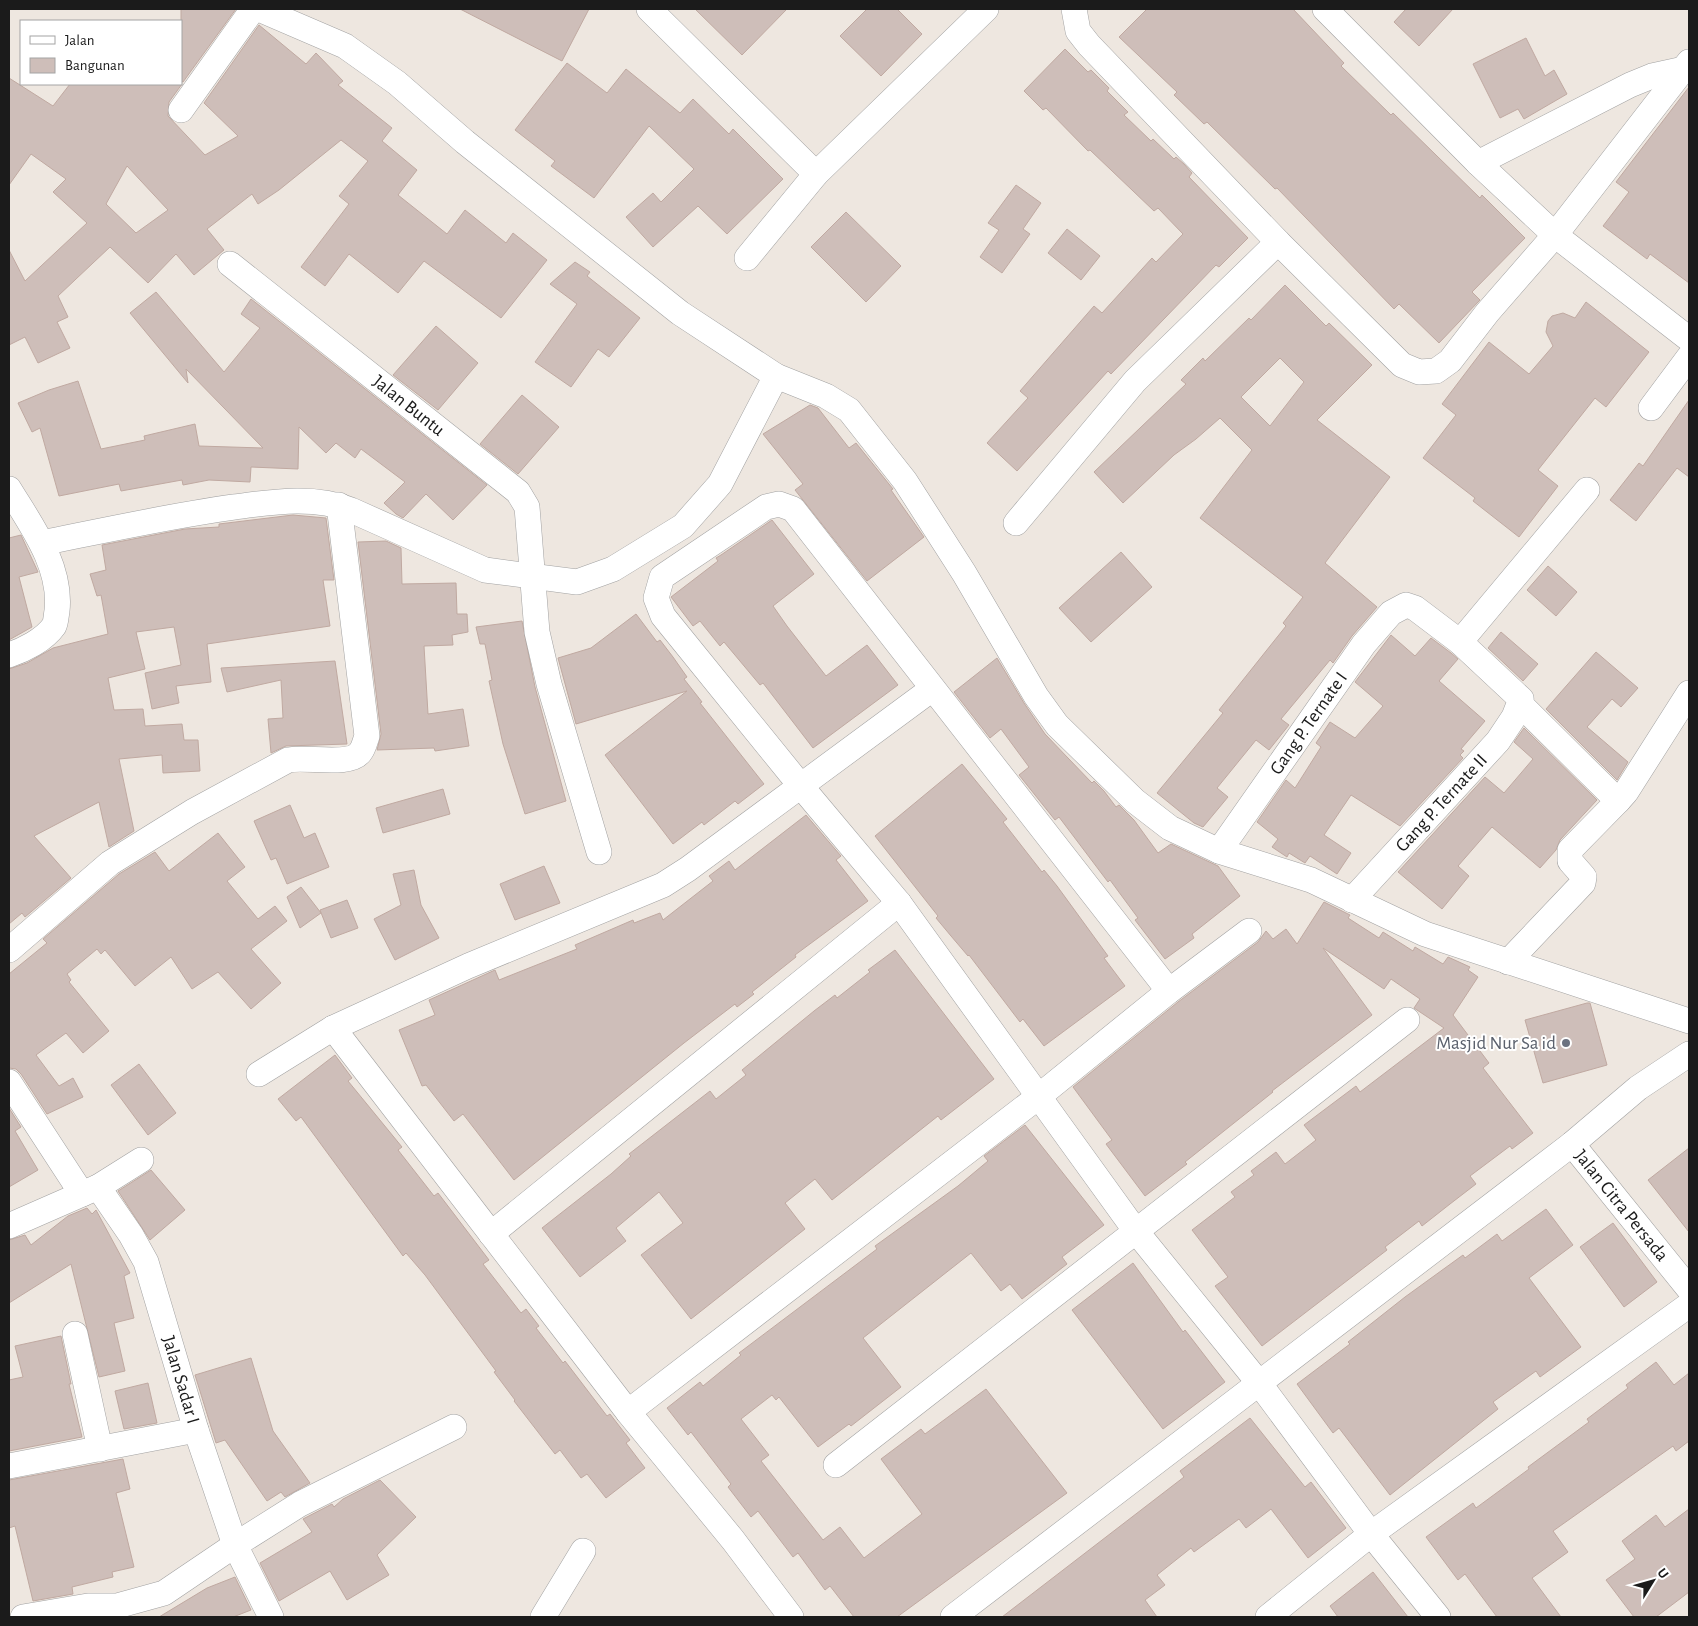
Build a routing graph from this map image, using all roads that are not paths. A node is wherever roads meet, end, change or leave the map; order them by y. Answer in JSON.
{"nodes":[{"id":1,"x":253,"y":9,"type":"edge"},
{"id":2,"x":259,"y":9,"type":"edge"},
{"id":3,"x":649,"y":9,"type":"edge"},
{"id":4,"x":986,"y":9,"type":"edge"},
{"id":5,"x":1074,"y":9,"type":"edge"},
{"id":6,"x":1325,"y":9,"type":"edge"},
{"id":7,"x":1687,"y":65,"type":"edge"},
{"id":8,"x":181,"y":110,"type":"dead end"},
{"id":9,"x":1478,"y":163,"type":"junction"},
{"id":10,"x":816,"y":174,"type":"junction"},
{"id":11,"x":1555,"y":234,"type":"junction"},
{"id":12,"x":1278,"y":242,"type":"junction"},
{"id":13,"x":747,"y":258,"type":"dead end"},
{"id":14,"x":230,"y":264,"type":"dead end"},
{"id":15,"x":1689,"y":339,"type":"edge"},
{"id":16,"x":1689,"y":357,"type":"edge"},
{"id":17,"x":776,"y":376,"type":"junction"},
{"id":18,"x":1651,"y":408,"type":"dead end"},
{"id":19,"x":9,"y":489,"type":"edge"},
{"id":20,"x":1587,"y":490,"type":"dead end"},
{"id":21,"x":339,"y":505,"type":"junction"},
{"id":22,"x":1016,"y":523,"type":"dead end"},
{"id":23,"x":42,"y":543,"type":"junction"},
{"id":24,"x":533,"y":577,"type":"junction"},
{"id":25,"x":1460,"y":642,"type":"junction"},
{"id":26,"x":9,"y":654,"type":"edge"},
{"id":27,"x":932,"y":688,"type":"junction"},
{"id":28,"x":1689,"y":693,"type":"edge"},
{"id":29,"x":1520,"y":701,"type":"junction"},
{"id":30,"x":800,"y":785,"type":"junction"},
{"id":31,"x":1618,"y":801,"type":"junction"},
{"id":32,"x":1219,"y":851,"type":"junction"},
{"id":33,"x":599,"y":852,"type":"dead end"},
{"id":34,"x":1352,"y":900,"type":"junction"},
{"id":35,"x":899,"y":903,"type":"junction"},
{"id":36,"x":1249,"y":931,"type":"dead end"},
{"id":37,"x":9,"y":950,"type":"edge"},
{"id":38,"x":1508,"y":962,"type":"junction"},
{"id":39,"x":1169,"y":991,"type":"junction"},
{"id":40,"x":1407,"y":1020,"type":"dead end"},
{"id":41,"x":1689,"y":1020,"type":"edge"},
{"id":42,"x":333,"y":1028,"type":"junction"},
{"id":43,"x":1689,"y":1036,"type":"edge"},
{"id":44,"x":1689,"y":1054,"type":"edge"},
{"id":45,"x":259,"y":1074,"type":"dead end"},
{"id":46,"x":9,"y":1082,"type":"edge"},
{"id":47,"x":1638,"y":1088,"type":"junction"},
{"id":48,"x":1038,"y":1097,"type":"junction"},
{"id":49,"x":1572,"y":1144,"type":"junction"},
{"id":50,"x":141,"y":1160,"type":"dead end"},
{"id":51,"x":90,"y":1190,"type":"junction"},
{"id":52,"x":9,"y":1226,"type":"edge"},
{"id":53,"x":1135,"y":1230,"type":"junction"},
{"id":54,"x":491,"y":1234,"type":"junction"},
{"id":55,"x":1689,"y":1289,"type":"edge"},
{"id":56,"x":1689,"y":1305,"type":"edge"},
{"id":57,"x":75,"y":1334,"type":"dead end"},
{"id":58,"x":1260,"y":1383,"type":"junction"},
{"id":59,"x":628,"y":1412,"type":"junction"},
{"id":60,"x":454,"y":1427,"type":"dead end"},
{"id":61,"x":196,"y":1430,"type":"junction"},
{"id":62,"x":100,"y":1449,"type":"junction"},
{"id":63,"x":836,"y":1465,"type":"dead end"},
{"id":64,"x":9,"y":1466,"type":"edge"},
{"id":65,"x":1370,"y":1534,"type":"junction"},
{"id":66,"x":234,"y":1544,"type":"junction"},
{"id":67,"x":583,"y":1551,"type":"dead end"},
{"id":68,"x":90,"y":1611,"type":"edge"},
{"id":69,"x":23,"y":1617,"type":"edge"},
{"id":70,"x":271,"y":1617,"type":"edge"},
{"id":71,"x":543,"y":1617,"type":"edge"},
{"id":72,"x":790,"y":1617,"type":"edge"},
{"id":73,"x":953,"y":1617,"type":"edge"},
{"id":74,"x":1268,"y":1617,"type":"edge"},
{"id":75,"x":1438,"y":1617,"type":"edge"}],
"edges":[{"from":1,"to":8,"type":"street"},
{"from":2,"to":17,"type":"street"},
{"from":3,"to":10,"type":"street"},
{"from":4,"to":10,"type":"street"},
{"from":5,"to":12,"type":"street"},
{"from":6,"to":9,"type":"street"},
{"from":7,"to":9,"type":"street"},
{"from":7,"to":11,"type":"street"},
{"from":9,"to":11,"type":"street"},
{"from":10,"to":13,"type":"street"},
{"from":11,"to":12,"type":"street"},
{"from":11,"to":15,"type":"street"},
{"from":12,"to":22,"type":"street"},
{"from":14,"to":24,"type":"street","name":"Jalan Buntu"},
{"from":16,"to":18,"type":"street"},
{"from":17,"to":24,"type":"street"},
{"from":17,"to":32,"type":"street"},
{"from":19,"to":23,"type":"street"},
{"from":20,"to":25,"type":"street"},
{"from":21,"to":23,"type":"street"},
{"from":21,"to":24,"type":"street"},
{"from":21,"to":37,"type":"street"},
{"from":23,"to":26,"type":"street"},
{"from":24,"to":33,"type":"street","name":"Jalan Buntu"},
{"from":25,"to":29,"type":"street"},
{"from":25,"to":32,"type":"street","name":"Gang P. Ternate I"},
{"from":27,"to":30,"type":"street"},
{"from":27,"to":30,"type":"street"},
{"from":27,"to":39,"type":"street"},
{"from":28,"to":31,"type":"street"},
{"from":29,"to":31,"type":"street"},
{"from":29,"to":34,"type":"street","name":"Gang P. Ternate II"},
{"from":30,"to":35,"type":"street"},
{"from":30,"to":42,"type":"street"},
{"from":31,"to":38,"type":"street"},
{"from":32,"to":34,"type":"street"},
{"from":34,"to":38,"type":"street"},
{"from":35,"to":48,"type":"street"},
{"from":35,"to":54,"type":"street"},
{"from":36,"to":39,"type":"street"},
{"from":38,"to":41,"type":"street"},
{"from":39,"to":48,"type":"street"},
{"from":40,"to":53,"type":"street"},
{"from":42,"to":45,"type":"street"},
{"from":42,"to":54,"type":"street"},
{"from":43,"to":47,"type":"street"},
{"from":44,"to":47,"type":"street"},
{"from":46,"to":51,"type":"street","name":"Jalan Sadar I"},
{"from":47,"to":49,"type":"street"},
{"from":48,"to":53,"type":"street"},
{"from":48,"to":59,"type":"street"},
{"from":49,"to":55,"type":"street","name":"Jalan Citra Persada"},
{"from":49,"to":58,"type":"street"},
{"from":50,"to":51,"type":"street"},
{"from":51,"to":52,"type":"street"},
{"from":51,"to":61,"type":"street","name":"Jalan Sadar I"},
{"from":53,"to":58,"type":"street"},
{"from":53,"to":63,"type":"street"},
{"from":54,"to":59,"type":"street"},
{"from":56,"to":65,"type":"street"},
{"from":57,"to":62,"type":"street"},
{"from":58,"to":65,"type":"street"},
{"from":58,"to":73,"type":"street"},
{"from":59,"to":72,"type":"street"},
{"from":60,"to":66,"type":"street"},
{"from":61,"to":62,"type":"street","name":"Jalan Sadar I"},
{"from":61,"to":66,"type":"street"},
{"from":62,"to":64,"type":"street","name":"Jalan Sadar I"},
{"from":65,"to":74,"type":"street"},
{"from":65,"to":75,"type":"street"},
{"from":66,"to":68,"type":"street"},
{"from":66,"to":70,"type":"street"},
{"from":67,"to":71,"type":"street"},
{"from":68,"to":69,"type":"street"}]}
